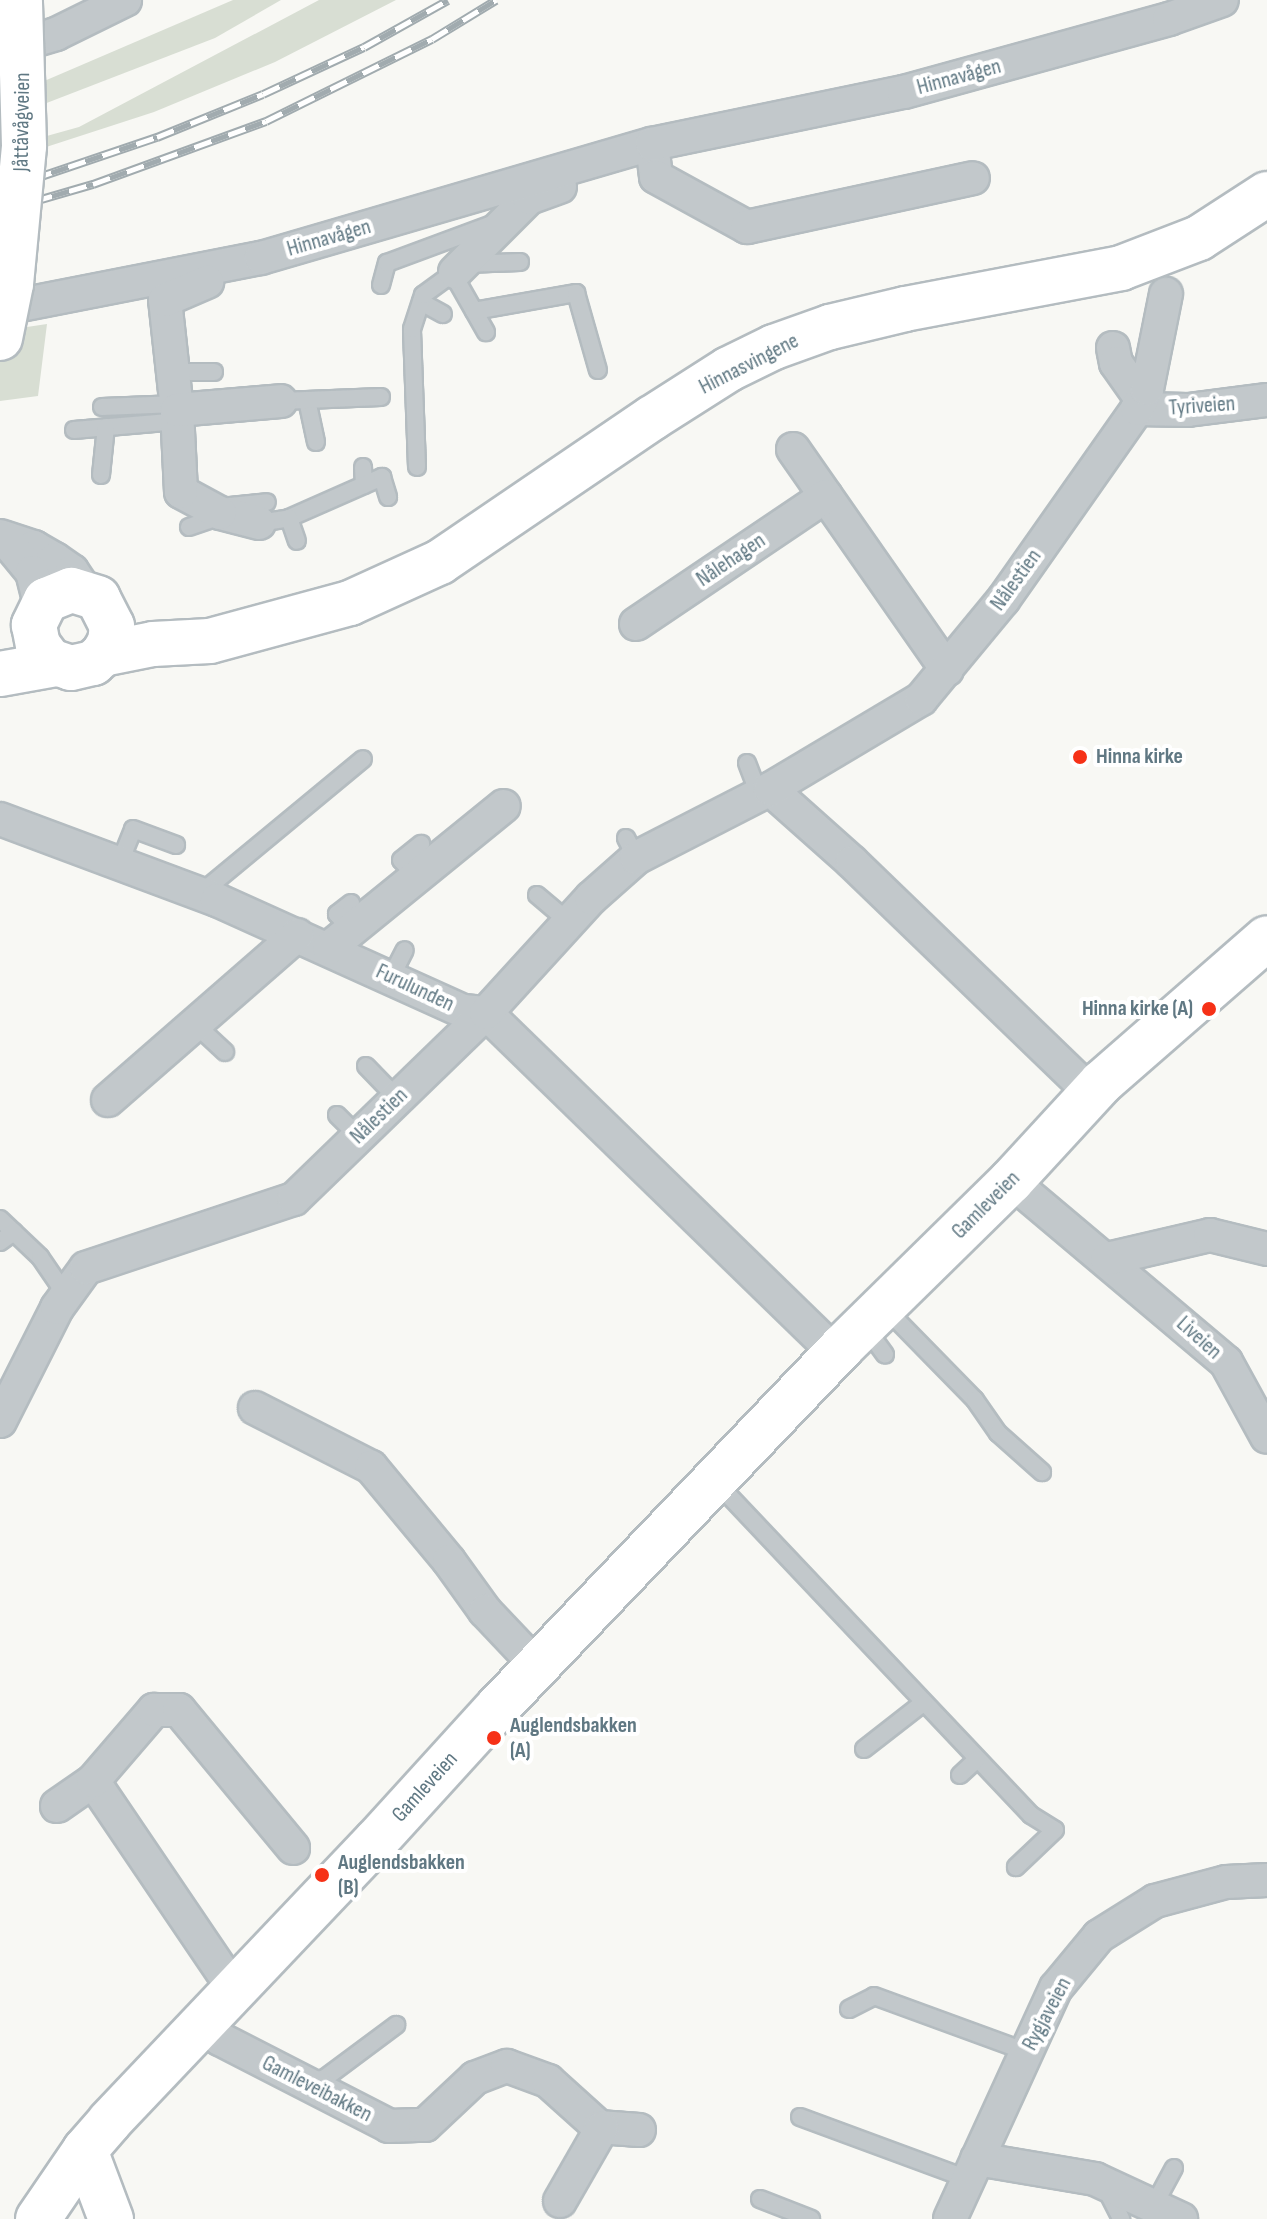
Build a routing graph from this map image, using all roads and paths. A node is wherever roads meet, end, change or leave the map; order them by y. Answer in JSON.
{"nodes":[{"id":1,"x":20,"y":0,"type":"edge"},
{"id":2,"x":125,"y":0,"type":"edge"},
{"id":3,"x":1222,"y":0,"type":"edge"},
{"id":4,"x":1165,"y":9,"type":"edge"},
{"id":5,"x":0,"y":51,"type":"edge"},
{"id":6,"x":652,"y":144,"type":"junction"},
{"id":7,"x":973,"y":178,"type":"dead end"},
{"id":8,"x":1267,"y":194,"type":"edge"},
{"id":9,"x":508,"y":219,"type":"junction"},
{"id":10,"x":261,"y":258,"type":"junction"},
{"id":11,"x":520,"y":262,"type":"dead end"},
{"id":12,"x":457,"y":270,"type":"junction"},
{"id":13,"x":381,"y":285,"type":"dead end"},
{"id":14,"x":1166,"y":294,"type":"dead end"},
{"id":15,"x":421,"y":302,"type":"junction"},
{"id":16,"x":0,"y":309,"type":"edge"},
{"id":17,"x":474,"y":311,"type":"junction"},
{"id":18,"x":443,"y":314,"type":"dead end"},
{"id":19,"x":486,"y":332,"type":"dead end"},
{"id":20,"x":0,"y":338,"type":"edge"},
{"id":21,"x":1113,"y":348,"type":"dead end"},
{"id":22,"x":598,"y":370,"type":"dead end"},
{"id":23,"x":173,"y":372,"type":"junction"},
{"id":24,"x":214,"y":372,"type":"dead end"},
{"id":25,"x":381,"y":397,"type":"dead end"},
{"id":26,"x":1267,"y":400,"type":"edge"},
{"id":27,"x":294,"y":401,"type":"junction"},
{"id":28,"x":1140,"y":404,"type":"junction"},
{"id":29,"x":102,"y":407,"type":"dead end"},
{"id":30,"x":177,"y":412,"type":"junction"},
{"id":31,"x":106,"y":427,"type":"junction"},
{"id":32,"x":74,"y":430,"type":"dead end"},
{"id":33,"x":316,"y":442,"type":"dead end"},
{"id":34,"x":793,"y":449,"type":"dead end"},
{"id":35,"x":363,"y":467,"type":"dead end"},
{"id":36,"x":417,"y":467,"type":"dead end"},
{"id":37,"x":101,"y":475,"type":"dead end"},
{"id":38,"x":364,"y":485,"type":"junction"},
{"id":39,"x":826,"y":496,"type":"junction"},
{"id":40,"x":388,"y":497,"type":"dead end"},
{"id":41,"x":272,"y":514,"type":"junction"},
{"id":42,"x":2,"y":537,"type":"edge"},
{"id":43,"x":297,"y":541,"type":"dead end"},
{"id":44,"x":94,"y":598,"type":"junction"},
{"id":45,"x":269,"y":624,"type":"junction"},
{"id":46,"x":636,"y":624,"type":"dead end"},
{"id":47,"x":25,"y":625,"type":"edge"},
{"id":48,"x":103,"y":654,"type":"junction"},
{"id":49,"x":57,"y":664,"type":"junction"},
{"id":50,"x":947,"y":670,"type":"junction"},
{"id":51,"x":0,"y":674,"type":"edge"},
{"id":52,"x":363,"y":759,"type":"dead end"},
{"id":53,"x":747,"y":763,"type":"dead end"},
{"id":54,"x":764,"y":791,"type":"junction"},
{"id":55,"x":504,"y":806,"type":"dead end"},
{"id":56,"x":0,"y":819,"type":"edge"},
{"id":57,"x":421,"y":844,"type":"dead end"},
{"id":58,"x":176,"y":845,"type":"dead end"},
{"id":59,"x":120,"y":862,"type":"junction"},
{"id":60,"x":417,"y":877,"type":"junction"},
{"id":61,"x":201,"y":893,"type":"junction"},
{"id":62,"x":537,"y":895,"type":"dead end"},
{"id":63,"x":569,"y":922,"type":"junction"},
{"id":64,"x":344,"y":927,"type":"junction"},
{"id":65,"x":297,"y":935,"type":"junction"},
{"id":66,"x":1264,"y":947,"type":"edge"},
{"id":67,"x":486,"y":1013,"type":"junction"},
{"id":68,"x":195,"y":1024,"type":"junction"},
{"id":69,"x":225,"y":1052,"type":"dead end"},
{"id":70,"x":366,"y":1066,"type":"dead end"},
{"id":71,"x":1091,"y":1093,"type":"junction"},
{"id":72,"x":397,"y":1098,"type":"junction"},
{"id":73,"x":108,"y":1100,"type":"dead end"},
{"id":74,"x":1011,"y":1181,"type":"junction"},
{"id":75,"x":0,"y":1219,"type":"edge"},
{"id":76,"x":7,"y":1237,"type":"edge"},
{"id":77,"x":1267,"y":1249,"type":"edge"},
{"id":78,"x":1107,"y":1259,"type":"junction"},
{"id":79,"x":66,"y":1295,"type":"junction"},
{"id":80,"x":877,"y":1329,"type":"junction"},
{"id":81,"x":821,"y":1339,"type":"dead end"},
{"id":82,"x":255,"y":1408,"type":"dead end"},
{"id":83,"x":0,"y":1421,"type":"edge"},
{"id":84,"x":1267,"y":1437,"type":"edge"},
{"id":85,"x":1042,"y":1472,"type":"dead end"},
{"id":86,"x":716,"y":1482,"type":"junction"},
{"id":87,"x":537,"y":1666,"type":"junction"},
{"id":88,"x":923,"y":1703,"type":"junction"},
{"id":89,"x":864,"y":1749,"type":"dead end"},
{"id":90,"x":977,"y":1759,"type":"junction"},
{"id":91,"x":960,"y":1775,"type":"dead end"},
{"id":92,"x":93,"y":1781,"type":"junction"},
{"id":93,"x":57,"y":1806,"type":"dead end"},
{"id":94,"x":293,"y":1848,"type":"dead end"},
{"id":95,"x":1016,"y":1867,"type":"dead end"},
{"id":96,"x":1267,"y":1880,"type":"edge"},
{"id":97,"x":234,"y":1989,"type":"junction"},
{"id":98,"x":849,"y":2009,"type":"dead end"},
{"id":99,"x":203,"y":2024,"type":"junction"},
{"id":100,"x":396,"y":2025,"type":"dead end"},
{"id":101,"x":1027,"y":2052,"type":"junction"},
{"id":102,"x":306,"y":2083,"type":"junction"},
{"id":103,"x":800,"y":2117,"type":"dead end"},
{"id":104,"x":602,"y":2128,"type":"junction"},
{"id":105,"x":639,"y":2130,"type":"dead end"},
{"id":106,"x":85,"y":2150,"type":"junction"},
{"id":107,"x":1174,"y":2168,"type":"dead end"},
{"id":108,"x":973,"y":2169,"type":"junction"},
{"id":109,"x":1103,"y":2182,"type":"junction"},
{"id":110,"x":760,"y":2199,"type":"dead end"},
{"id":111,"x":560,"y":2201,"type":"dead end"},
{"id":112,"x":1167,"y":2212,"type":"edge"},
{"id":113,"x":38,"y":2219,"type":"edge"},
{"id":114,"x":111,"y":2219,"type":"edge"},
{"id":115,"x":811,"y":2219,"type":"edge"},
{"id":116,"x":950,"y":2219,"type":"edge"},
{"id":117,"x":1121,"y":2219,"type":"edge"}],
"edges":[{"from":1,"to":20,"type":"street","name":"Jåttåvågveien","bridge":true},
{"from":2,"to":5,"type":"street"},
{"from":3,"to":4,"type":"street","name":"Hinnavågen"},
{"from":4,"to":6,"type":"street","name":"Hinnavågen"},
{"from":6,"to":7,"type":"street"},
{"from":6,"to":9,"type":"street"},
{"from":6,"to":10,"type":"street","name":"Hinnavågen"},
{"from":8,"to":45,"type":"street","name":"Hinnasvingene"},
{"from":9,"to":12,"type":"street"},
{"from":9,"to":13,"type":"lane"},
{"from":10,"to":16,"type":"street","name":"Hinnavågen"},
{"from":10,"to":23,"type":"street"},
{"from":11,"to":12,"type":"lane"},
{"from":12,"to":15,"type":"lane"},
{"from":12,"to":17,"type":"lane"},
{"from":14,"to":28,"type":"street","name":"Nålestien"},
{"from":15,"to":18,"type":"lane"},
{"from":15,"to":36,"type":"lane"},
{"from":17,"to":19,"type":"lane"},
{"from":17,"to":22,"type":"lane"},
{"from":21,"to":28,"type":"street"},
{"from":23,"to":24,"type":"lane"},
{"from":23,"to":30,"type":"street"},
{"from":25,"to":27,"type":"lane"},
{"from":26,"to":28,"type":"street","name":"Tyriveien"},
{"from":27,"to":30,"type":"street"},
{"from":27,"to":33,"type":"lane"},
{"from":28,"to":50,"type":"street","name":"Nålestien"},
{"from":29,"to":30,"type":"lane"},
{"from":30,"to":31,"type":"lane"},
{"from":30,"to":41,"type":"street"},
{"from":31,"to":32,"type":"lane"},
{"from":31,"to":37,"type":"lane"},
{"from":34,"to":39,"type":"street"},
{"from":35,"to":38,"type":"lane"},
{"from":38,"to":40,"type":"lane"},
{"from":38,"to":41,"type":"lane"},
{"from":39,"to":46,"type":"street","name":"Nålehagen"},
{"from":39,"to":50,"type":"street"},
{"from":41,"to":43,"type":"lane"},
{"from":42,"to":44,"type":"street"},
{"from":42,"to":47,"type":"street"},
{"from":44,"to":45,"type":"street","name":"Hinnasvingene"},
{"from":44,"to":47,"type":"street"},
{"from":44,"to":48,"type":"street"},
{"from":45,"to":48,"type":"street","name":"Hinnasvingene"},
{"from":47,"to":49,"type":"street"},
{"from":48,"to":49,"type":"street"},
{"from":49,"to":51,"type":"street"},
{"from":50,"to":54,"type":"street","name":"Nålestien"},
{"from":52,"to":61,"type":"lane"},
{"from":53,"to":54,"type":"lane"},
{"from":54,"to":63,"type":"street","name":"Nålestien"},
{"from":54,"to":71,"type":"street"},
{"from":55,"to":60,"type":"street"},
{"from":56,"to":59,"type":"street","name":"Furulunden"},
{"from":57,"to":60,"type":"lane"},
{"from":58,"to":59,"type":"lane"},
{"from":59,"to":61,"type":"street","name":"Furulunden"},
{"from":60,"to":64,"type":"street"},
{"from":61,"to":65,"type":"street","name":"Furulunden"},
{"from":62,"to":63,"type":"lane"},
{"from":63,"to":67,"type":"street","name":"Nålestien"},
{"from":64,"to":65,"type":"street","name":"Furulunden"},
{"from":64,"to":67,"type":"street","name":"Furulunden"},
{"from":65,"to":68,"type":"street"},
{"from":66,"to":71,"type":"street","name":"Gamleveien"},
{"from":67,"to":72,"type":"street","name":"Nålestien"},
{"from":67,"to":81,"type":"street"},
{"from":68,"to":69,"type":"lane"},
{"from":68,"to":73,"type":"street"},
{"from":70,"to":72,"type":"lane"},
{"from":71,"to":74,"type":"street","name":"Gamleveien"},
{"from":72,"to":79,"type":"street","name":"Nålestien"},
{"from":74,"to":78,"type":"street","name":"Liveien"},
{"from":74,"to":80,"type":"street","name":"Gamleveien"},
{"from":75,"to":76,"type":"lane"},
{"from":76,"to":79,"type":"lane"},
{"from":77,"to":78,"type":"street"},
{"from":78,"to":84,"type":"street","name":"Liveien"},
{"from":79,"to":83,"type":"street","name":"Nålestien"},
{"from":80,"to":85,"type":"lane"},
{"from":80,"to":86,"type":"street","name":"Gamleveien"},
{"from":82,"to":87,"type":"street"},
{"from":86,"to":87,"type":"street","name":"Gamleveien"},
{"from":86,"to":88,"type":"lane"},
{"from":87,"to":97,"type":"street","name":"Gamleveien"},
{"from":88,"to":89,"type":"lane"},
{"from":88,"to":90,"type":"lane"},
{"from":90,"to":91,"type":"lane"},
{"from":90,"to":95,"type":"lane"},
{"from":92,"to":93,"type":"street"},
{"from":92,"to":94,"type":"street"},
{"from":92,"to":97,"type":"street"},
{"from":96,"to":101,"type":"street","name":"Rygjaveien"},
{"from":97,"to":99,"type":"street","name":"Gamleveien"},
{"from":98,"to":101,"type":"lane"},
{"from":99,"to":102,"type":"street","name":"Gamleveibakken"},
{"from":99,"to":106,"type":"street","name":"Gamleveien"},
{"from":100,"to":102,"type":"lane"},
{"from":101,"to":108,"type":"street","name":"Rygjaveien"},
{"from":102,"to":104,"type":"street","name":"Gamleveibakken"},
{"from":103,"to":108,"type":"lane"},
{"from":104,"to":105,"type":"street"},
{"from":104,"to":111,"type":"street"},
{"from":106,"to":113,"type":"street","name":"Gamleveien"},
{"from":106,"to":114,"type":"street"},
{"from":107,"to":112,"type":"lane"},
{"from":108,"to":109,"type":"street"},
{"from":108,"to":116,"type":"street","name":"Rygjaveien"},
{"from":109,"to":112,"type":"street"},
{"from":109,"to":117,"type":"lane"},
{"from":110,"to":115,"type":"lane"}]}
